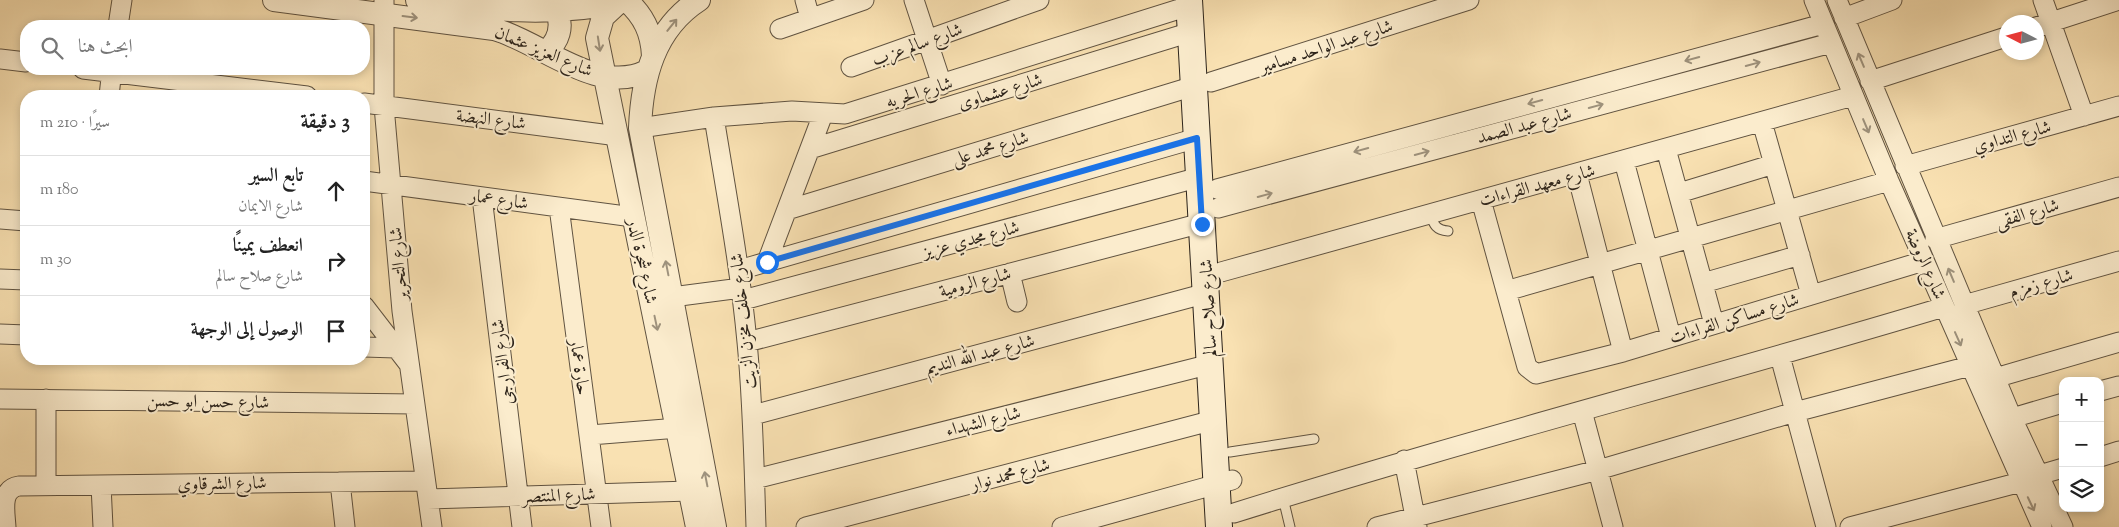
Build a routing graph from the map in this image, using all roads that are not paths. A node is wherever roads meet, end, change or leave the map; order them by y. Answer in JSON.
{"nodes":[{"id":1,"x":122,"y":0,"type":"edge"},
{"id":2,"x":274,"y":0,"type":"edge"},
{"id":3,"x":417,"y":0,"type":"edge"},
{"id":4,"x":699,"y":0,"type":"edge"},
{"id":5,"x":804,"y":0,"type":"edge"},
{"id":6,"x":864,"y":0,"type":"edge"},
{"id":7,"x":914,"y":0,"type":"edge"},
{"id":8,"x":1039,"y":0,"type":"edge"},
{"id":9,"x":1469,"y":0,"type":"edge"},
{"id":10,"x":1814,"y":0,"type":"edge"},
{"id":11,"x":1837,"y":0,"type":"edge"},
{"id":12,"x":2043,"y":0,"type":"edge"},
{"id":13,"x":2119,"y":0,"type":"edge"},
{"id":14,"x":625,"y":1,"type":"edge"},
{"id":15,"x":1195,"y":2,"type":"edge"},
{"id":16,"x":1881,"y":2,"type":"edge"},
{"id":17,"x":2094,"y":4,"type":"edge"},
{"id":18,"x":384,"y":7,"type":"edge"},
{"id":19,"x":564,"y":7,"type":"edge"},
{"id":20,"x":2044,"y":15,"type":"edge"},
{"id":21,"x":810,"y":18,"type":"junction"},
{"id":22,"x":1844,"y":18,"type":"junction"},
{"id":23,"x":119,"y":20,"type":"edge"},
{"id":24,"x":1823,"y":24,"type":"junction"},
{"id":25,"x":2044,"y":25,"type":"edge"},
{"id":26,"x":780,"y":28,"type":"dead end"},
{"id":27,"x":1191,"y":32,"type":"junction"},
{"id":28,"x":1999,"y":39,"type":"edge"},
{"id":29,"x":928,"y":40,"type":"junction"},
{"id":30,"x":1831,"y":43,"type":"junction"},
{"id":31,"x":546,"y":52,"type":"junction"},
{"id":32,"x":0,"y":58,"type":"edge"},
{"id":33,"x":20,"y":61,"type":"edge"},
{"id":34,"x":650,"y":63,"type":"junction"},
{"id":35,"x":851,"y":67,"type":"dead end"},
{"id":36,"x":112,"y":75,"type":"edge"},
{"id":37,"x":142,"y":75,"type":"edge"},
{"id":38,"x":606,"y":76,"type":"junction"},
{"id":39,"x":1870,"y":81,"type":"junction"},
{"id":40,"x":1202,"y":84,"type":"junction"},
{"id":41,"x":942,"y":85,"type":"junction"},
{"id":42,"x":110,"y":90,"type":"edge"},
{"id":43,"x":256,"y":90,"type":"edge"},
{"id":44,"x":1853,"y":96,"type":"junction"},
{"id":45,"x":370,"y":104,"type":"edge"},
{"id":46,"x":384,"y":106,"type":"junction"},
{"id":47,"x":2119,"y":106,"type":"edge"},
{"id":48,"x":823,"y":114,"type":"junction"},
{"id":49,"x":2084,"y":116,"type":"junction"},
{"id":50,"x":714,"y":117,"type":"junction"},
{"id":51,"x":1762,"y":122,"type":"junction"},
{"id":52,"x":640,"y":128,"type":"junction"},
{"id":53,"x":618,"y":136,"type":"junction"},
{"id":54,"x":1197,"y":138,"type":"junction"},
{"id":55,"x":810,"y":149,"type":"junction"},
{"id":56,"x":1666,"y":149,"type":"junction"},
{"id":57,"x":1624,"y":161,"type":"junction"},
{"id":58,"x":1774,"y":164,"type":"junction"},
{"id":59,"x":1905,"y":166,"type":"junction"},
{"id":60,"x":1577,"y":174,"type":"junction"},
{"id":61,"x":1889,"y":181,"type":"junction"},
{"id":62,"x":370,"y":182,"type":"edge"},
{"id":63,"x":391,"y":184,"type":"junction"},
{"id":64,"x":2119,"y":187,"type":"edge"},
{"id":65,"x":1678,"y":193,"type":"junction"},
{"id":66,"x":482,"y":196,"type":"junction"},
{"id":67,"x":1209,"y":199,"type":"junction"},
{"id":68,"x":1481,"y":200,"type":"junction"},
{"id":69,"x":559,"y":207,"type":"junction"},
{"id":70,"x":786,"y":210,"type":"junction"},
{"id":71,"x":1787,"y":212,"type":"junction"},
{"id":72,"x":1430,"y":214,"type":"junction"},
{"id":73,"x":633,"y":217,"type":"junction"},
{"id":74,"x":0,"y":219,"type":"edge"},
{"id":75,"x":20,"y":221,"type":"edge"},
{"id":76,"x":1448,"y":231,"type":"dead end"},
{"id":77,"x":1935,"y":238,"type":"junction"},
{"id":78,"x":1691,"y":239,"type":"junction"},
{"id":79,"x":1648,"y":251,"type":"junction"},
{"id":80,"x":1800,"y":255,"type":"junction"},
{"id":81,"x":1924,"y":261,"type":"junction"},
{"id":82,"x":2119,"y":261,"type":"edge"},
{"id":83,"x":767,"y":262,"type":"junction"},
{"id":84,"x":1600,"y":265,"type":"junction"},
{"id":85,"x":1010,"y":273,"type":"junction"},
{"id":86,"x":0,"y":279,"type":"edge"},
{"id":87,"x":20,"y":280,"type":"edge"},
{"id":88,"x":1214,"y":283,"type":"junction"},
{"id":89,"x":1703,"y":283,"type":"junction"},
{"id":90,"x":741,"y":286,"type":"junction"},
{"id":91,"x":1506,"y":291,"type":"junction"},
{"id":92,"x":1811,"y":294,"type":"junction"},
{"id":93,"x":672,"y":297,"type":"junction"},
{"id":94,"x":1018,"y":302,"type":"dead end"},
{"id":95,"x":1964,"y":305,"type":"junction"},
{"id":96,"x":1944,"y":307,"type":"junction"},
{"id":97,"x":370,"y":314,"type":"edge"},
{"id":98,"x":1714,"y":324,"type":"junction"},
{"id":99,"x":0,"y":334,"type":"edge"},
{"id":100,"x":20,"y":335,"type":"edge"},
{"id":101,"x":1671,"y":337,"type":"junction"},
{"id":102,"x":748,"y":342,"type":"junction"},
{"id":103,"x":2119,"y":342,"type":"edge"},
{"id":104,"x":370,"y":347,"type":"edge"},
{"id":105,"x":396,"y":348,"type":"junction"},
{"id":106,"x":1623,"y":352,"type":"junction"},
{"id":107,"x":1780,"y":356,"type":"junction"},
{"id":108,"x":409,"y":364,"type":"junction"},
{"id":109,"x":1211,"y":364,"type":"junction"},
{"id":110,"x":1970,"y":366,"type":"junction"},
{"id":111,"x":1995,"y":378,"type":"junction"},
{"id":112,"x":2119,"y":386,"type":"edge"},
{"id":113,"x":2104,"y":390,"type":"edge"},
{"id":114,"x":0,"y":399,"type":"edge"},
{"id":115,"x":46,"y":399,"type":"junction"},
{"id":116,"x":415,"y":404,"type":"junction"},
{"id":117,"x":2059,"y":404,"type":"edge"},
{"id":118,"x":1582,"y":411,"type":"junction"},
{"id":119,"x":1795,"y":412,"type":"junction"},
{"id":120,"x":753,"y":415,"type":"junction"},
{"id":121,"x":2012,"y":418,"type":"junction"},
{"id":122,"x":1214,"y":420,"type":"junction"},
{"id":123,"x":687,"y":427,"type":"junction"},
{"id":124,"x":590,"y":436,"type":"junction"},
{"id":125,"x":1314,"y":438,"type":"dead end"},
{"id":126,"x":1230,"y":452,"type":"junction"},
{"id":127,"x":2119,"y":452,"type":"edge"},
{"id":128,"x":2104,"y":456,"type":"edge"},
{"id":129,"x":1404,"y":460,"type":"junction"},
{"id":130,"x":2059,"y":469,"type":"edge"},
{"id":131,"x":1598,"y":470,"type":"junction"},
{"id":132,"x":2039,"y":475,"type":"junction"},
{"id":133,"x":755,"y":478,"type":"junction"},
{"id":134,"x":340,"y":482,"type":"junction"},
{"id":135,"x":1225,"y":482,"type":"junction"},
{"id":136,"x":2021,"y":482,"type":"junction"},
{"id":137,"x":46,"y":485,"type":"junction"},
{"id":138,"x":101,"y":485,"type":"junction"},
{"id":139,"x":426,"y":490,"type":"junction"},
{"id":140,"x":690,"y":491,"type":"junction"},
{"id":141,"x":597,"y":494,"type":"junction"},
{"id":142,"x":518,"y":496,"type":"junction"},
{"id":143,"x":1282,"y":498,"type":"junction"},
{"id":144,"x":1229,"y":522,"type":"edge"},
{"id":145,"x":1416,"y":522,"type":"edge"},
{"id":146,"x":6,"y":527,"type":"edge"},
{"id":147,"x":103,"y":527,"type":"edge"},
{"id":148,"x":345,"y":527,"type":"edge"},
{"id":149,"x":432,"y":527,"type":"edge"},
{"id":150,"x":522,"y":527,"type":"edge"},
{"id":151,"x":601,"y":527,"type":"edge"},
{"id":152,"x":697,"y":527,"type":"edge"},
{"id":153,"x":715,"y":527,"type":"edge"},
{"id":154,"x":756,"y":527,"type":"edge"},
{"id":155,"x":806,"y":527,"type":"edge"},
{"id":156,"x":1062,"y":527,"type":"edge"},
{"id":157,"x":1290,"y":527,"type":"edge"},
{"id":158,"x":1377,"y":527,"type":"edge"},
{"id":159,"x":1613,"y":527,"type":"edge"},
{"id":160,"x":1826,"y":527,"type":"edge"},
{"id":161,"x":1850,"y":527,"type":"edge"},
{"id":162,"x":2042,"y":527,"type":"edge"},
{"id":163,"x":2063,"y":527,"type":"edge"}],
"edges":[{"from":1,"to":23,"type":"street"},
{"from":2,"to":18,"type":"street","name":"شارع العزيز عثمان"},
{"from":3,"to":19,"type":"street","name":"شارع العزيز عثمان"},
{"from":34,"to":4,"type":"street","one_way":true},
{"from":5,"to":21,"type":"street"},
{"from":6,"to":21,"type":"street"},
{"from":7,"to":29,"type":"street"},
{"from":8,"to":29,"type":"street","name":"شارع سالم عزب"},
{"from":9,"to":40,"type":"street","name":"شارع عبد الواحد مسامير"},
{"from":10,"to":24,"type":"street","name":"شارع الروضة"},
{"from":11,"to":22,"type":"street","name":"شارع الروضة"},
{"from":12,"to":20,"type":"street"},
{"from":13,"to":17,"type":"street"},
{"from":14,"to":19,"type":"street","name":"شارع العزيز عثمان"},
{"from":14,"to":34,"type":"street"},
{"from":14,"to":38,"type":"street","name":"شارع شجرة الدر","one_way":true},
{"from":15,"to":27,"type":"main road","name":"شارع صلاح سالم"},
{"from":15,"to":40,"type":"main road","name":"شارع صلاح سالم"},
{"from":15,"to":41,"type":"street","name":"شارع الحريه"},
{"from":16,"to":22,"type":"street"},
{"from":17,"to":25,"type":"street"},
{"from":18,"to":31,"type":"street","name":"شارع العزيز عثمان","one_way":true},
{"from":18,"to":46,"type":"street","name":"شارع التحرير"},
{"from":19,"to":31,"type":"street"},
{"from":21,"to":26,"type":"street"},
{"from":39,"to":22,"type":"street","name":"شارع الروضة","one_way":true},
{"from":24,"to":30,"type":"street","name":"شارع الروضة"},
{"from":24,"to":67,"type":"street","name":"شارع عبد الصمد","one_way":true},
{"from":25,"to":49,"type":"street"},
{"from":27,"to":40,"type":"main road","name":"شارع صلاح سالم"},
{"from":27,"to":55,"type":"street","name":"شارع عشماوى"},
{"from":28,"to":39,"type":"street"},
{"from":29,"to":35,"type":"street","name":"شارع سالم عزب"},
{"from":29,"to":41,"type":"street"},
{"from":30,"to":44,"type":"street","name":"شارع الروضة"},
{"from":67,"to":30,"type":"street","name":"شارع عبد الصمد","one_way":true},
{"from":31,"to":38,"type":"street","name":"شارع العزيز عثمان"},
{"from":32,"to":33,"type":"street"},
{"from":34,"to":38,"type":"street"},
{"from":34,"to":52,"type":"street","name":"شارع شجرة الدر"},
{"from":36,"to":42,"type":"street"},
{"from":37,"to":43,"type":"street"},
{"from":38,"to":53,"type":"street","name":"شارع شجرة الدر"},
{"from":39,"to":59,"type":"street","name":"شارع الروضة"},
{"from":40,"to":54,"type":"main road","name":"شارع صلاح سالم"},
{"from":40,"to":67,"type":"main road","name":"شارع صلاح سالم"},
{"from":40,"to":70,"type":"street","name":"شارع محمد على"},
{"from":41,"to":48,"type":"street","name":"شارع الحريه"},
{"from":44,"to":51,"type":"street","name":"شارع معهد القراءات"},
{"from":44,"to":61,"type":"street","name":"شارع الروضة","one_way":true},
{"from":45,"to":46,"type":"street","name":"شارع النهضة"},
{"from":46,"to":53,"type":"street","name":"شارع النهضة"},
{"from":46,"to":63,"type":"street","name":"شارع التحرير"},
{"from":47,"to":49,"type":"street","name":"شارع التداوي"},
{"from":48,"to":50,"type":"street","name":"شارع الحريه"},
{"from":48,"to":55,"type":"street"},
{"from":49,"to":59,"type":"street","name":"شارع التداوي"},
{"from":50,"to":52,"type":"street","name":"شارع الحريه"},
{"from":50,"to":90,"type":"street","name":"شارع خلف مخزن الزيت"},
{"from":51,"to":56,"type":"street","name":"شارع معهد القراءات"},
{"from":51,"to":58,"type":"street"},
{"from":93,"to":52,"type":"street","name":"شارع شجرة الدر","one_way":true},
{"from":53,"to":73,"type":"street","name":"شارع شجرة الدر"},
{"from":54,"to":67,"type":"main road","name":"شارع صلاح سالم"},
{"from":54,"to":83,"type":"street"},
{"from":55,"to":70,"type":"street"},
{"from":56,"to":57,"type":"street","name":"شارع معهد القراءات"},
{"from":56,"to":65,"type":"street"},
{"from":57,"to":60,"type":"street","name":"شارع معهد القراءات"},
{"from":57,"to":79,"type":"street"},
{"from":58,"to":65,"type":"street"},
{"from":58,"to":71,"type":"street"},
{"from":59,"to":77,"type":"street","name":"شارع الروضة"},
{"from":60,"to":68,"type":"street","name":"شارع معهد القراءات"},
{"from":60,"to":84,"type":"street"},
{"from":61,"to":71,"type":"street"},
{"from":61,"to":81,"type":"street","name":"شارع الروضة"},
{"from":62,"to":63,"type":"street","name":"شارع عمار"},
{"from":63,"to":66,"type":"street","name":"شارع عمار"},
{"from":63,"to":108,"type":"street","name":"شارع التحرير"},
{"from":64,"to":77,"type":"street","name":"شارع الفقى"},
{"from":65,"to":78,"type":"street"},
{"from":66,"to":69,"type":"street","name":"شارع عمار"},
{"from":66,"to":142,"type":"street","name":"شارع الفرارجى"},
{"from":67,"to":85,"type":"street","name":"شارع الرومية"},
{"from":67,"to":88,"type":"main road","name":"شارع صلاح سالم"},
{"from":67,"to":90,"type":"street","name":"شارع مجدي عزيز"},
{"from":68,"to":72,"type":"street","name":"شارع معهد القراءات"},
{"from":68,"to":91,"type":"street"},
{"from":69,"to":73,"type":"street","name":"شارع عمار"},
{"from":69,"to":124,"type":"street","name":"حارة عمار"},
{"from":70,"to":83,"type":"street"},
{"from":71,"to":78,"type":"street"},
{"from":71,"to":80,"type":"street"},
{"from":72,"to":76,"type":"lane"},
{"from":72,"to":88,"type":"street","name":"شارع معهد القراءات"},
{"from":73,"to":123,"type":"street","name":"شارع شجرة الدر","one_way":true},
{"from":74,"to":75,"type":"street"},
{"from":95,"to":77,"type":"street","name":"شارع الروضة","one_way":true},
{"from":78,"to":79,"type":"street"},
{"from":78,"to":89,"type":"street"},
{"from":79,"to":84,"type":"street"},
{"from":79,"to":101,"type":"street"},
{"from":80,"to":89,"type":"street"},
{"from":80,"to":92,"type":"street"},
{"from":81,"to":92,"type":"street","name":"شارع مساكن القراءات"},
{"from":81,"to":96,"type":"street","name":"شارع الروضة"},
{"from":82,"to":95,"type":"street","name":"شارع زمزم"},
{"from":83,"to":90,"type":"street"},
{"from":84,"to":91,"type":"street"},
{"from":84,"to":106,"type":"street"},
{"from":85,"to":94,"type":"street"},
{"from":85,"to":102,"type":"street","name":"شارع الرومية"},
{"from":86,"to":87,"type":"street"},
{"from":88,"to":109,"type":"main road","name":"شارع صلاح سالم"},
{"from":88,"to":120,"type":"street","name":"شارع عبد الله النديم"},
{"from":88,"to":126,"type":"main road","name":"شارع صلاح سالم"},
{"from":89,"to":98,"type":"street"},
{"from":90,"to":93,"type":"street"},
{"from":90,"to":102,"type":"street","name":"شارع خلف مخزن الزيت"},
{"from":91,"to":106,"type":"street","name":"شارع مساكن القراءات"},
{"from":92,"to":98,"type":"street","name":"شارع مساكن القراءات"},
{"from":93,"to":123,"type":"street","name":"شارع شجرة الدر"},
{"from":95,"to":111,"type":"street","name":"شارع الروضة"},
{"from":96,"to":107,"type":"street"},
{"from":96,"to":110,"type":"street","name":"شارع الروضة","one_way":true},
{"from":97,"to":105,"type":"street"},
{"from":98,"to":101,"type":"street","name":"شارع مساكن القراءات"},
{"from":99,"to":100,"type":"street"},
{"from":101,"to":106,"type":"street","name":"شارع مساكن القراءات"},
{"from":102,"to":120,"type":"street","name":"شارع خلف مخزن الزيت"},
{"from":103,"to":111,"type":"street"},
{"from":104,"to":105,"type":"street"},
{"from":105,"to":108,"type":"street"},
{"from":107,"to":118,"type":"street"},
{"from":107,"to":119,"type":"street"},
{"from":108,"to":116,"type":"street","name":"شارع التحرير"},
{"from":109,"to":122,"type":"main road","name":"شارع صلاح سالم"},
{"from":109,"to":133,"type":"street","name":"شارع الشهداء"},
{"from":110,"to":119,"type":"street"},
{"from":110,"to":136,"type":"street","name":"شارع الروضة"},
{"from":111,"to":121,"type":"street","name":"شارع الروضة"},
{"from":112,"to":113,"type":"street"},
{"from":114,"to":115,"type":"street","name":"شارع حسن ابو حسن"},
{"from":115,"to":116,"type":"street","name":"شارع حسن ابو حسن"},
{"from":115,"to":137,"type":"street"},
{"from":116,"to":139,"type":"street","name":"شارع التحرير"},
{"from":117,"to":121,"type":"street"},
{"from":118,"to":129,"type":"street"},
{"from":118,"to":131,"type":"street"},
{"from":119,"to":131,"type":"street"},
{"from":119,"to":160,"type":"street"},
{"from":120,"to":133,"type":"street","name":"شارع خلف مخزن الزيت"},
{"from":121,"to":132,"type":"street","name":"شارع الروضة"},
{"from":122,"to":135,"type":"main road","name":"شارع صلاح سالم"},
{"from":122,"to":155,"type":"street","name":"شارع محمد نوار"},
{"from":123,"to":124,"type":"street"},
{"from":123,"to":140,"type":"street","name":"شارع شجرة الدر"},
{"from":153,"to":123,"type":"street","name":"شارع شجرة الدر","one_way":true},
{"from":124,"to":141,"type":"street","name":"حارة عمار"},
{"from":125,"to":126,"type":"lane"},
{"from":126,"to":135,"type":"main road","name":"شارع صلاح سالم"},
{"from":127,"to":128,"type":"street"},
{"from":129,"to":143,"type":"street"},
{"from":129,"to":145,"type":"street"},
{"from":130,"to":132,"type":"street"},
{"from":131,"to":145,"type":"street"},
{"from":131,"to":159,"type":"street"},
{"from":132,"to":163,"type":"street","name":"شارع الروضة"},
{"from":133,"to":154,"type":"street","name":"شارع خلف مخزن الزيت"},
{"from":134,"to":138,"type":"street","name":"شارع الشرقاوي"},
{"from":134,"to":139,"type":"street","name":"شارع الشرقاوي"},
{"from":134,"to":148,"type":"street"},
{"from":135,"to":144,"type":"main road","name":"شارع صلاح سالم"},
{"from":135,"to":156,"type":"street"},
{"from":136,"to":161,"type":"street"},
{"from":136,"to":162,"type":"street","name":"شارع الروضة","one_way":true},
{"from":137,"to":138,"type":"street","name":"شارع الشرقاوي"},
{"from":137,"to":146,"type":"street","name":"شارع الشرقاوي"},
{"from":138,"to":147,"type":"street"},
{"from":139,"to":142,"type":"street","name":"شارع المنتصر"},
{"from":139,"to":149,"type":"street","name":"شارع التحرير"},
{"from":140,"to":141,"type":"street","name":"شارع المنتصر"},
{"from":140,"to":152,"type":"street","name":"شارع شجرة الدر"},
{"from":141,"to":142,"type":"street","name":"شارع المنتصر"},
{"from":141,"to":151,"type":"street","name":"حارة عمار"},
{"from":142,"to":150,"type":"street","name":"شارع الفرارجى"},
{"from":143,"to":144,"type":"street"},
{"from":143,"to":157,"type":"lane"},
{"from":145,"to":158,"type":"street"}]}
